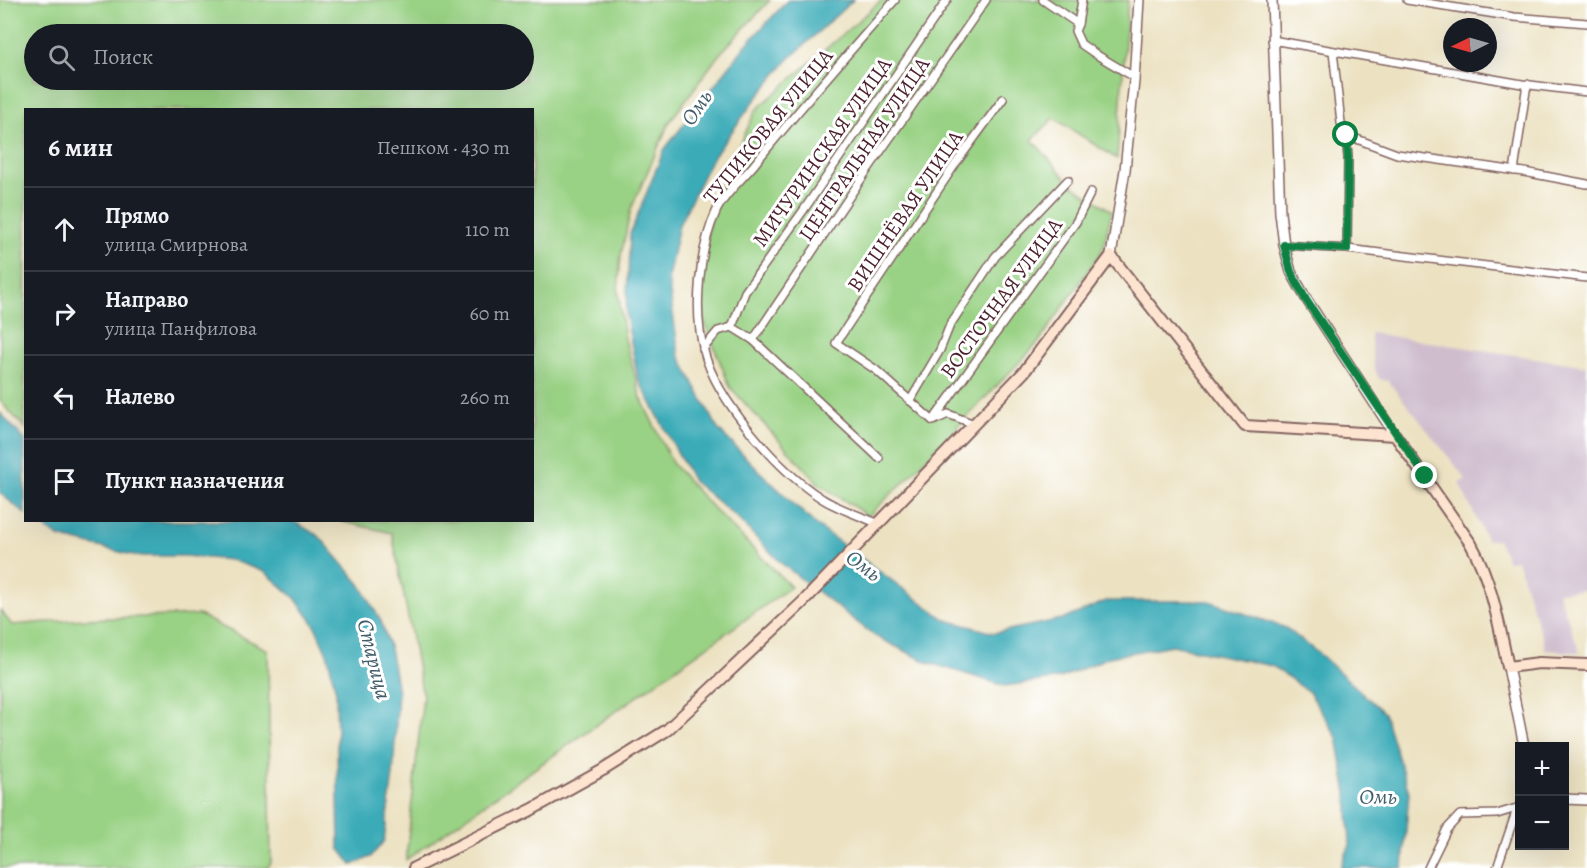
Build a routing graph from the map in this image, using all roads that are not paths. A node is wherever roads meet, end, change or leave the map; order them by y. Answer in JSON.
{"nodes":[{"id":1,"x":895,"y":0,"type":"edge"},
{"id":2,"x":947,"y":0,"type":"edge"},
{"id":3,"x":986,"y":0,"type":"edge"},
{"id":4,"x":1042,"y":0,"type":"edge"},
{"id":5,"x":1082,"y":0,"type":"edge"},
{"id":6,"x":1139,"y":0,"type":"edge"},
{"id":7,"x":1272,"y":0,"type":"edge"},
{"id":8,"x":1407,"y":0,"type":"edge"},
{"id":9,"x":1050,"y":3,"type":"edge"},
{"id":10,"x":1587,"y":22,"type":"edge"},
{"id":11,"x":1078,"y":24,"type":"junction"},
{"id":12,"x":1272,"y":40,"type":"junction"},
{"id":13,"x":1333,"y":51,"type":"junction"},
{"id":14,"x":1134,"y":77,"type":"junction"},
{"id":15,"x":1527,"y":84,"type":"junction"},
{"id":16,"x":1587,"y":92,"type":"edge"},
{"id":17,"x":1003,"y":99,"type":"dead end"},
{"id":18,"x":1346,"y":135,"type":"junction"},
{"id":19,"x":1514,"y":171,"type":"junction"},
{"id":20,"x":1068,"y":180,"type":"dead end"},
{"id":21,"x":1587,"y":184,"type":"edge"},
{"id":22,"x":1091,"y":192,"type":"dead end"},
{"id":23,"x":1284,"y":245,"type":"junction"},
{"id":24,"x":1347,"y":249,"type":"junction"},
{"id":25,"x":1111,"y":256,"type":"junction"},
{"id":26,"x":1587,"y":278,"type":"edge"},
{"id":27,"x":732,"y":327,"type":"junction"},
{"id":28,"x":753,"y":340,"type":"junction"},
{"id":29,"x":703,"y":349,"type":"junction"},
{"id":30,"x":910,"y":400,"type":"junction"},
{"id":31,"x":933,"y":421,"type":"junction"},
{"id":32,"x":974,"y":424,"type":"junction"},
{"id":33,"x":1395,"y":435,"type":"junction"},
{"id":34,"x":879,"y":458,"type":"dead end"},
{"id":35,"x":878,"y":526,"type":"junction"},
{"id":36,"x":1587,"y":665,"type":"edge"},
{"id":37,"x":1508,"y":667,"type":"junction"},
{"id":38,"x":1523,"y":742,"type":"edge"},
{"id":39,"x":1569,"y":799,"type":"edge"},
{"id":40,"x":1587,"y":800,"type":"edge"},
{"id":41,"x":1515,"y":809,"type":"edge"},
{"id":42,"x":1515,"y":817,"type":"edge"},
{"id":43,"x":414,"y":868,"type":"edge"},
{"id":44,"x":1428,"y":868,"type":"edge"},
{"id":45,"x":1497,"y":868,"type":"edge"}],
"edges":[{"from":1,"to":29,"type":"street","name":"ТУПИКОВАЯ УЛИЦА"},
{"from":2,"to":27,"type":"street","name":"МИЧУРИНСКАЯ УЛИЦА"},
{"from":3,"to":28,"type":"street","name":"ЦЕНТРАЛЬНАЯ УЛИЦА"},
{"from":4,"to":9,"type":"street"},
{"from":5,"to":11,"type":"street"},
{"from":6,"to":14,"type":"street"},
{"from":7,"to":12,"type":"street"},
{"from":8,"to":10,"type":"street"},
{"from":9,"to":11,"type":"street"},
{"from":11,"to":14,"type":"street"},
{"from":12,"to":13,"type":"street"},
{"from":12,"to":23,"type":"street"},
{"from":13,"to":15,"type":"street"},
{"from":13,"to":18,"type":"street"},
{"from":14,"to":25,"type":"street"},
{"from":15,"to":16,"type":"street"},
{"from":15,"to":19,"type":"street"},
{"from":17,"to":30,"type":"street","name":"ВИШНЁВАЯ УЛИЦА"},
{"from":18,"to":19,"type":"street"},
{"from":18,"to":24,"type":"street"},
{"from":19,"to":21,"type":"street"},
{"from":20,"to":30,"type":"street"},
{"from":22,"to":31,"type":"street","name":"ВОСТОЧНАЯ УЛИЦА"},
{"from":23,"to":24,"type":"street"},
{"from":23,"to":33,"type":"street"},
{"from":24,"to":26,"type":"street"},
{"from":25,"to":32,"type":"main road"},
{"from":25,"to":33,"type":"main road"},
{"from":27,"to":28,"type":"street"},
{"from":27,"to":29,"type":"street"},
{"from":28,"to":34,"type":"street"},
{"from":29,"to":35,"type":"street","name":"ТУПИКОВАЯ УЛИЦА"},
{"from":30,"to":31,"type":"street"},
{"from":31,"to":32,"type":"street"},
{"from":32,"to":35,"type":"main road"},
{"from":33,"to":37,"type":"main road"},
{"from":35,"to":43,"type":"main road"},
{"from":36,"to":37,"type":"main road"},
{"from":37,"to":38,"type":"street"},
{"from":39,"to":40,"type":"street"},
{"from":41,"to":44,"type":"street"},
{"from":42,"to":45,"type":"street"}]}
